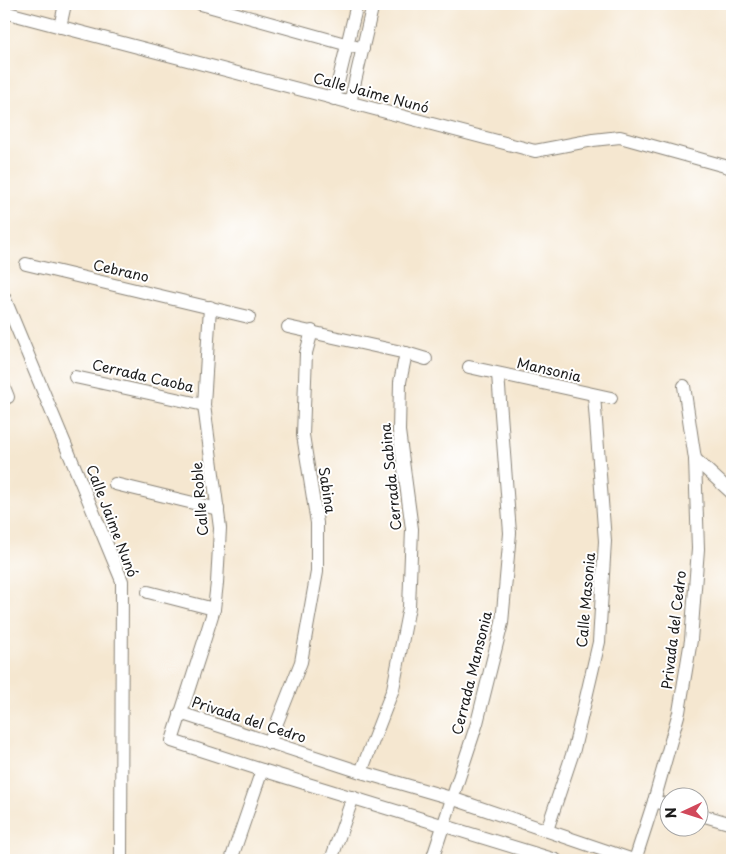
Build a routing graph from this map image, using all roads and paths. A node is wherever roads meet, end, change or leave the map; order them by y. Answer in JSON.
{"nodes":[{"id":1,"x":65,"y":4,"type":"edge"},
{"id":2,"x":201,"y":4,"type":"edge"},
{"id":3,"x":357,"y":4,"type":"edge"},
{"id":4,"x":373,"y":4,"type":"edge"},
{"id":5,"x":4,"y":12,"type":"edge"},
{"id":6,"x":60,"y":27,"type":"junction"},
{"id":7,"x":347,"y":44,"type":"junction"},
{"id":8,"x":363,"y":50,"type":"junction"},
{"id":9,"x":334,"y":99,"type":"junction"},
{"id":10,"x":350,"y":103,"type":"junction"},
{"id":11,"x":732,"y":168,"type":"edge"},
{"id":12,"x":26,"y":264,"type":"dead end"},
{"id":13,"x":4,"y":297,"type":"edge"},
{"id":14,"x":210,"y":307,"type":"junction"},
{"id":15,"x":249,"y":317,"type":"dead end"},
{"id":16,"x":288,"y":327,"type":"dead end"},
{"id":17,"x":312,"y":331,"type":"junction"},
{"id":18,"x":406,"y":353,"type":"junction"},
{"id":19,"x":426,"y":359,"type":"dead end"},
{"id":20,"x":469,"y":368,"type":"dead end"},
{"id":21,"x":498,"y":374,"type":"junction"},
{"id":22,"x":75,"y":376,"type":"dead end"},
{"id":23,"x":684,"y":386,"type":"dead end"},
{"id":24,"x":594,"y":395,"type":"junction"},
{"id":25,"x":611,"y":398,"type":"dead end"},
{"id":26,"x":204,"y":405,"type":"junction"},
{"id":27,"x":695,"y":459,"type":"junction"},
{"id":28,"x":115,"y":484,"type":"dead end"},
{"id":29,"x":732,"y":493,"type":"edge"},
{"id":30,"x":218,"y":509,"type":"junction"},
{"id":31,"x":148,"y":592,"type":"dead end"},
{"id":32,"x":214,"y":609,"type":"junction"},
{"id":33,"x":180,"y":713,"type":"junction"},
{"id":34,"x":270,"y":743,"type":"junction"},
{"id":35,"x":262,"y":770,"type":"junction"},
{"id":36,"x":361,"y":772,"type":"junction"},
{"id":37,"x":354,"y":797,"type":"junction"},
{"id":38,"x":452,"y":798,"type":"junction"},
{"id":39,"x":654,"y":801,"type":"junction"},
{"id":40,"x":658,"y":802,"type":"edge"},
{"id":41,"x":708,"y":817,"type":"edge"},
{"id":42,"x":732,"y":824,"type":"edge"},
{"id":43,"x":444,"y":825,"type":"junction"},
{"id":44,"x":547,"y":830,"type":"junction"},
{"id":45,"x":537,"y":857,"type":"edge"},
{"id":46,"x":122,"y":860,"type":"edge"},
{"id":47,"x":231,"y":860,"type":"edge"},
{"id":48,"x":331,"y":860,"type":"edge"},
{"id":49,"x":432,"y":860,"type":"edge"},
{"id":50,"x":556,"y":860,"type":"edge"},
{"id":51,"x":634,"y":860,"type":"edge"}],
"edges":[{"from":1,"to":6,"type":"street"},
{"from":2,"to":7,"type":"street"},
{"from":3,"to":7,"type":"street"},
{"from":4,"to":8,"type":"street"},
{"from":5,"to":6,"type":"street","name":"Calle Jaime Nunó"},
{"from":6,"to":9,"type":"street","name":"Calle Jaime Nunó"},
{"from":7,"to":8,"type":"street"},
{"from":7,"to":9,"type":"street"},
{"from":8,"to":10,"type":"street"},
{"from":9,"to":10,"type":"street","name":"Calle Jaime Nunó"},
{"from":10,"to":11,"type":"street","name":"Calle Jaime Nunó"},
{"from":12,"to":14,"type":"street","name":"Cebrano"},
{"from":13,"to":46,"type":"street","name":"Calle Jaime Nunó"},
{"from":14,"to":15,"type":"street"},
{"from":14,"to":26,"type":"street","name":"Calle Roble"},
{"from":16,"to":17,"type":"street"},
{"from":17,"to":18,"type":"street"},
{"from":17,"to":34,"type":"street","name":"Sabina"},
{"from":18,"to":19,"type":"street"},
{"from":18,"to":36,"type":"street","name":"Cerrada Sabina"},
{"from":20,"to":21,"type":"street","name":"Mansonia"},
{"from":21,"to":24,"type":"street","name":"Mansonia"},
{"from":21,"to":38,"type":"street","name":"Cerrada Mansonia"},
{"from":22,"to":26,"type":"street","name":"Cerrada Caoba"},
{"from":23,"to":27,"type":"street","name":"Privada del Cedro"},
{"from":24,"to":25,"type":"street","name":"Mansonia"},
{"from":24,"to":44,"type":"street","name":"Calle Masonia"},
{"from":26,"to":30,"type":"street","name":"Calle Roble"},
{"from":27,"to":29,"type":"street"},
{"from":27,"to":39,"type":"street","name":"Privada del Cedro"},
{"from":28,"to":30,"type":"street"},
{"from":30,"to":32,"type":"street","name":"Calle Roble"},
{"from":31,"to":32,"type":"street"},
{"from":32,"to":33,"type":"street","name":"Calle Roble"},
{"from":33,"to":34,"type":"street","name":"Privada del Cedro"},
{"from":33,"to":35,"type":"street","name":"Privada del Cedro"},
{"from":34,"to":36,"type":"street","name":"Privada del Cedro"},
{"from":35,"to":37,"type":"street","name":"Privada del Cedro"},
{"from":35,"to":47,"type":"street"},
{"from":36,"to":38,"type":"street","name":"Privada del Cedro"},
{"from":37,"to":43,"type":"street","name":"Privada del Cedro"},
{"from":37,"to":48,"type":"street"},
{"from":38,"to":43,"type":"street","name":"Cerrada Mansonia"},
{"from":38,"to":44,"type":"street","name":"Privada del Cedro"},
{"from":39,"to":40,"type":"street"},
{"from":39,"to":51,"type":"street","name":"Privada del Cedro"},
{"from":41,"to":42,"type":"street"},
{"from":43,"to":45,"type":"street","name":"Privada del Cedro"},
{"from":43,"to":49,"type":"street","name":"Cerrada Mansonia"},
{"from":44,"to":51,"type":"street","name":"Privada del Cedro"},
{"from":45,"to":50,"type":"street","name":"Privada del Cedro"}]}
